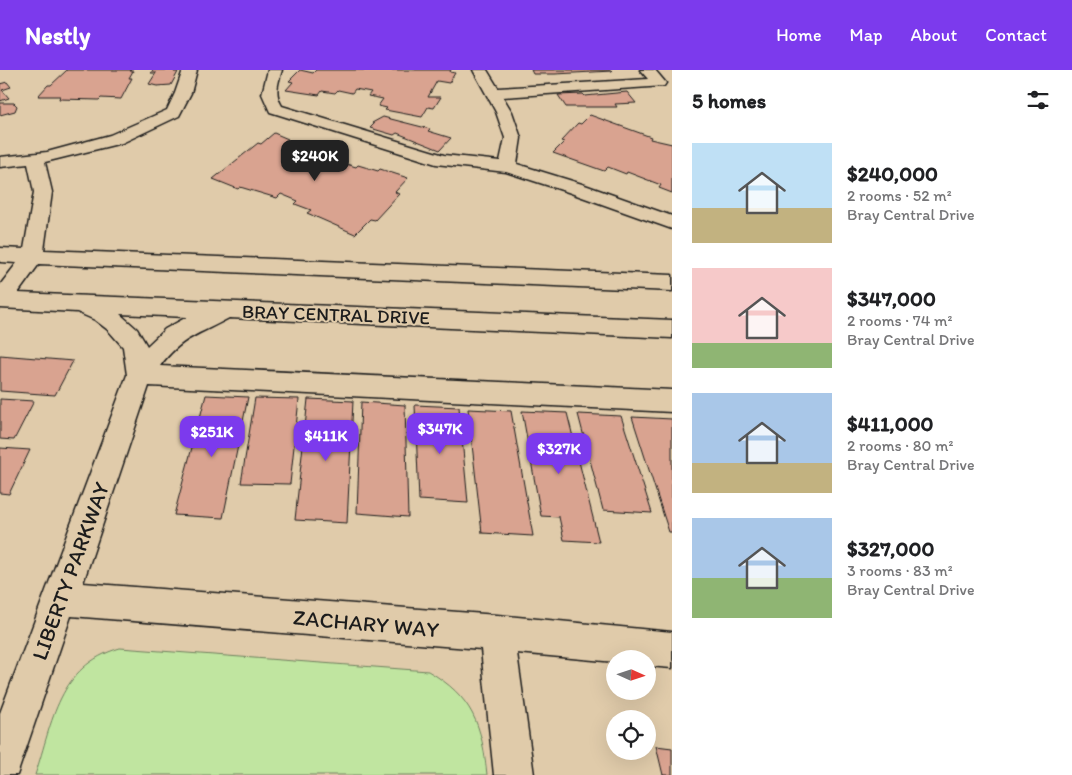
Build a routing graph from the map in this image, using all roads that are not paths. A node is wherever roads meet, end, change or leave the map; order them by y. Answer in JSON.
{"nodes":[{"id":1,"x":190,"y":70,"type":"edge"},
{"id":2,"x":275,"y":70,"type":"edge"},
{"id":3,"x":480,"y":70,"type":"edge"},
{"id":4,"x":647,"y":70,"type":"edge"},
{"id":5,"x":493,"y":93,"type":"junction"},
{"id":6,"x":35,"y":158,"type":"junction"},
{"id":7,"x":0,"y":162,"type":"edge"},
{"id":8,"x":508,"y":167,"type":"junction"},
{"id":9,"x":672,"y":223,"type":"edge"},
{"id":10,"x":0,"y":255,"type":"edge"},
{"id":11,"x":33,"y":256,"type":"junction"},
{"id":12,"x":672,"y":284,"type":"edge"},
{"id":13,"x":0,"y":300,"type":"edge"},
{"id":14,"x":71,"y":303,"type":"junction"},
{"id":15,"x":249,"y":311,"type":"junction"},
{"id":16,"x":672,"y":329,"type":"edge"},
{"id":17,"x":140,"y":375,"type":"junction"},
{"id":18,"x":672,"y":401,"type":"edge"},
{"id":19,"x":60,"y":598,"type":"junction"},
{"id":20,"x":497,"y":633,"type":"junction"},
{"id":21,"x":672,"y":650,"type":"edge"},
{"id":22,"x":0,"y":767,"type":"edge"},
{"id":23,"x":514,"y":775,"type":"edge"}],
"edges":[{"from":1,"to":6,"type":"street"},
{"from":2,"to":8,"type":"street"},
{"from":3,"to":5,"type":"street"},
{"from":4,"to":5,"type":"street"},
{"from":5,"to":8,"type":"street"},
{"from":6,"to":7,"type":"street"},
{"from":6,"to":11,"type":"street"},
{"from":8,"to":9,"type":"street"},
{"from":10,"to":11,"type":"street"},
{"from":11,"to":12,"type":"street"},
{"from":11,"to":13,"type":"street"},
{"from":13,"to":14,"type":"street","name":"BRAY CENTRAL DRIVE"},
{"from":14,"to":15,"type":"street","name":"BRAY CENTRAL DRIVE"},
{"from":14,"to":17,"type":"street","name":"LIBERTY PARKWAY"},
{"from":15,"to":16,"type":"street","name":"BRAY CENTRAL DRIVE"},
{"from":15,"to":17,"type":"street","name":"LIBERTY PARKWAY"},
{"from":17,"to":18,"type":"street"},
{"from":17,"to":19,"type":"street","name":"LIBERTY PARKWAY"},
{"from":19,"to":20,"type":"street","name":"ZACHARY WAY"},
{"from":19,"to":22,"type":"street","name":"LIBERTY PARKWAY"},
{"from":20,"to":21,"type":"street","name":"ZACHARY WAY"},
{"from":20,"to":23,"type":"street"}]}
